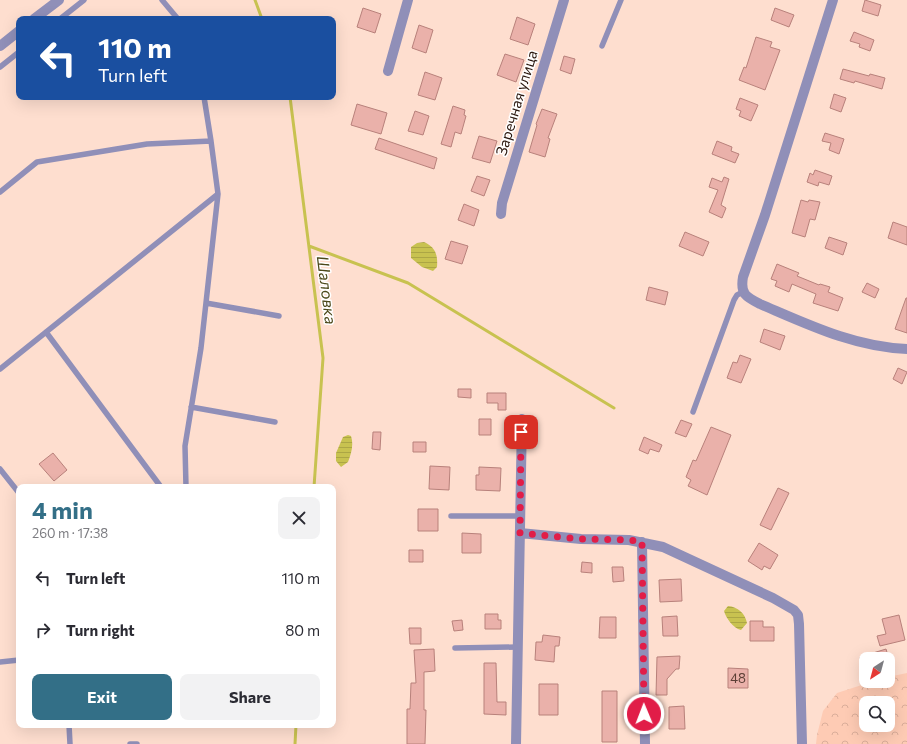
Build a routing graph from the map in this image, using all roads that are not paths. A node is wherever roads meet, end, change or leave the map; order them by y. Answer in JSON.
{"nodes":[{"id":1,"x":59,"y":0,"type":"edge"},
{"id":2,"x":84,"y":0,"type":"edge"},
{"id":3,"x":162,"y":0,"type":"edge"},
{"id":4,"x":408,"y":0,"type":"edge"},
{"id":5,"x":564,"y":0,"type":"edge"},
{"id":6,"x":621,"y":0,"type":"edge"},
{"id":7,"x":833,"y":0,"type":"edge"},
{"id":8,"x":38,"y":16,"type":"edge"},
{"id":9,"x":64,"y":16,"type":"edge"},
{"id":10,"x":175,"y":16,"type":"edge"},
{"id":11,"x":16,"y":33,"type":"edge"},
{"id":12,"x":0,"y":46,"type":"edge"},
{"id":13,"x":602,"y":46,"type":"dead end"},
{"id":14,"x":16,"y":54,"type":"edge"},
{"id":15,"x":0,"y":67,"type":"edge"},
{"id":16,"x":388,"y":71,"type":"dead end"},
{"id":17,"x":204,"y":100,"type":"edge"},
{"id":18,"x":211,"y":141,"type":"junction"},
{"id":19,"x":0,"y":192,"type":"edge"},
{"id":20,"x":218,"y":194,"type":"junction"},
{"id":21,"x":501,"y":214,"type":"dead end"},
{"id":22,"x":743,"y":292,"type":"junction"},
{"id":23,"x":206,"y":303,"type":"junction"},
{"id":24,"x":279,"y":316,"type":"dead end"},
{"id":25,"x":46,"y":332,"type":"junction"},
{"id":26,"x":907,"y":349,"type":"edge"},
{"id":27,"x":0,"y":369,"type":"edge"},
{"id":28,"x":191,"y":408,"type":"junction"},
{"id":29,"x":693,"y":412,"type":"dead end"},
{"id":30,"x":522,"y":418,"type":"dead end"},
{"id":31,"x":275,"y":422,"type":"dead end"},
{"id":32,"x":0,"y":469,"type":"edge"},
{"id":33,"x":159,"y":484,"type":"edge"},
{"id":34,"x":186,"y":484,"type":"edge"},
{"id":35,"x":16,"y":490,"type":"edge"},
{"id":36,"x":450,"y":516,"type":"dead end"},
{"id":37,"x":520,"y":516,"type":"junction"},
{"id":38,"x":520,"y":533,"type":"junction"},
{"id":39,"x":642,"y":542,"type":"junction"},
{"id":40,"x":517,"y":647,"type":"junction"},
{"id":41,"x":455,"y":648,"type":"dead end"},
{"id":42,"x":16,"y":660,"type":"edge"},
{"id":43,"x":0,"y":662,"type":"edge"},
{"id":44,"x":68,"y":728,"type":"edge"},
{"id":45,"x":70,"y":744,"type":"edge"},
{"id":46,"x":130,"y":744,"type":"edge"},
{"id":47,"x":137,"y":744,"type":"edge"},
{"id":48,"x":516,"y":744,"type":"edge"},
{"id":49,"x":645,"y":744,"type":"edge"},
{"id":50,"x":802,"y":744,"type":"edge"}],
"edges":[{"from":1,"to":8,"type":"street"},
{"from":2,"to":9,"type":"lane"},
{"from":3,"to":10,"type":"lane"},
{"from":4,"to":16,"type":"street"},
{"from":5,"to":21,"type":"street","name":"Заречная улица"},
{"from":6,"to":13,"type":"lane"},
{"from":7,"to":22,"type":"street"},
{"from":11,"to":12,"type":"street"},
{"from":14,"to":15,"type":"lane"},
{"from":17,"to":18,"type":"lane"},
{"from":18,"to":19,"type":"lane"},
{"from":18,"to":20,"type":"lane"},
{"from":20,"to":23,"type":"lane"},
{"from":20,"to":25,"type":"lane"},
{"from":22,"to":26,"type":"street"},
{"from":22,"to":29,"type":"lane"},
{"from":23,"to":24,"type":"lane"},
{"from":23,"to":28,"type":"lane"},
{"from":25,"to":27,"type":"lane"},
{"from":25,"to":33,"type":"lane"},
{"from":28,"to":31,"type":"lane"},
{"from":28,"to":34,"type":"lane"},
{"from":30,"to":37,"type":"street"},
{"from":32,"to":35,"type":"lane"},
{"from":36,"to":37,"type":"lane"},
{"from":37,"to":38,"type":"street"},
{"from":38,"to":39,"type":"street"},
{"from":38,"to":40,"type":"street"},
{"from":39,"to":49,"type":"street"},
{"from":39,"to":50,"type":"street"},
{"from":40,"to":41,"type":"lane"},
{"from":40,"to":48,"type":"street"},
{"from":42,"to":43,"type":"lane"},
{"from":44,"to":45,"type":"lane"},
{"from":46,"to":47,"type":"lane"}]}
